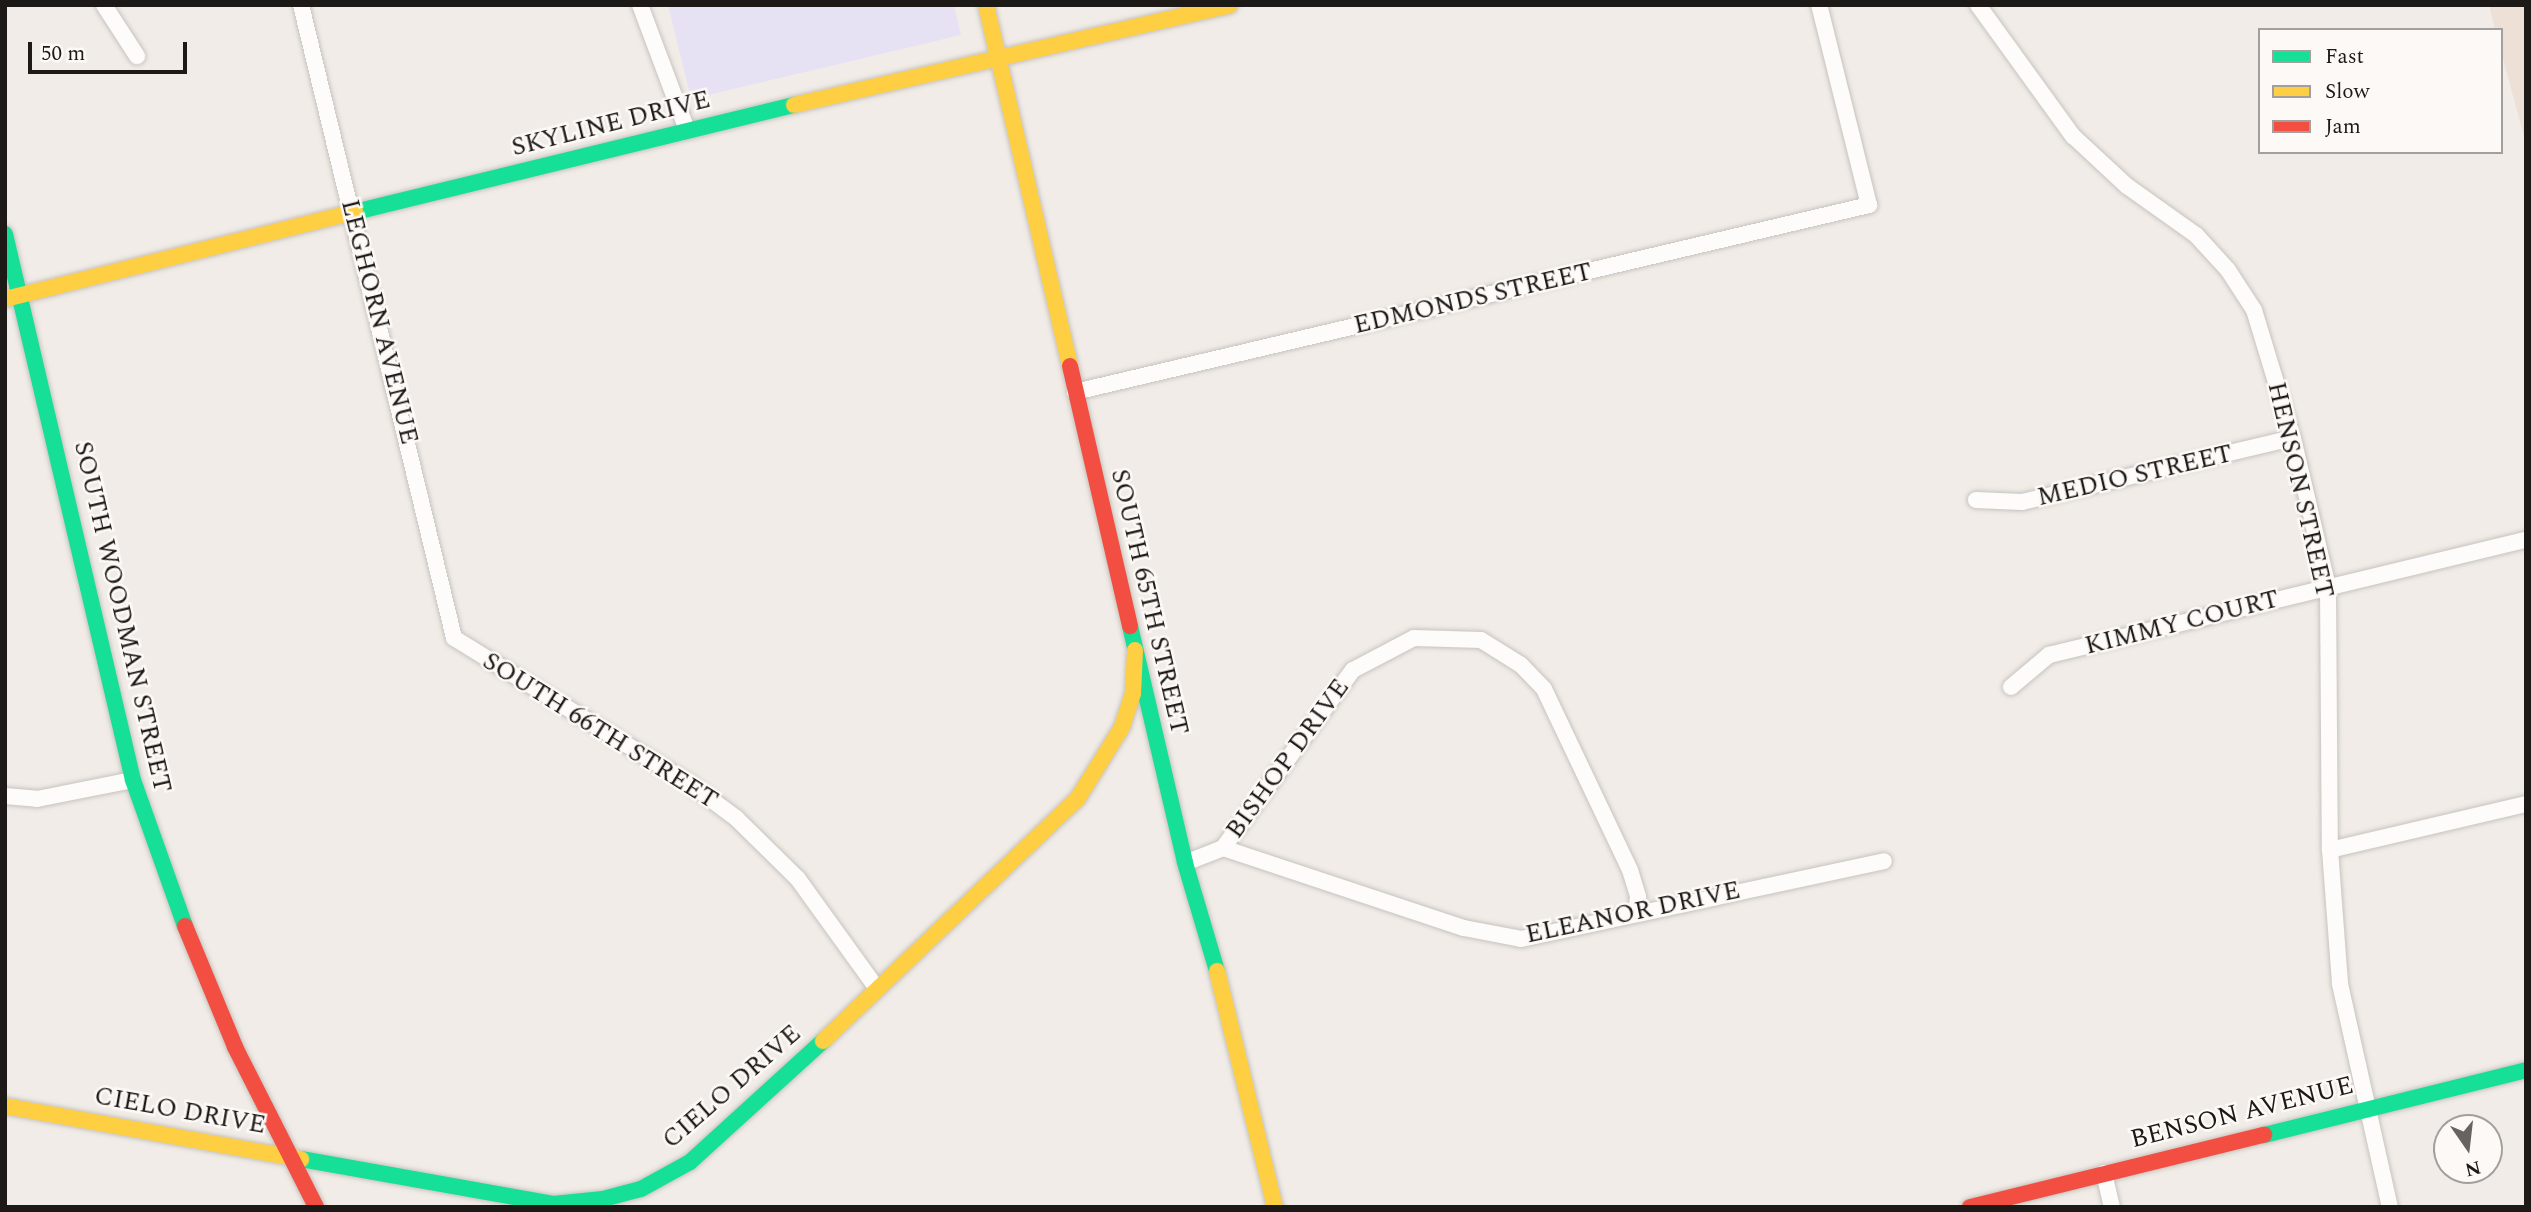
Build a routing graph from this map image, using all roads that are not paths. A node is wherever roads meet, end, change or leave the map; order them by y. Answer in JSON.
{"nodes":[{"id":1,"x":104,"y":5,"type":"edge"},
{"id":2,"x":302,"y":5,"type":"edge"},
{"id":3,"x":640,"y":5,"type":"edge"},
{"id":4,"x":986,"y":5,"type":"edge"},
{"id":5,"x":1819,"y":5,"type":"edge"},
{"id":6,"x":1978,"y":5,"type":"edge"},
{"id":7,"x":1225,"y":6,"type":"edge"},
{"id":8,"x":137,"y":57,"type":"dead end"},
{"id":9,"x":998,"y":58,"type":"junction"},
{"id":10,"x":687,"y":130,"type":"junction"},
{"id":11,"x":352,"y":212,"type":"junction"},
{"id":12,"x":5,"y":234,"type":"edge"},
{"id":13,"x":13,"y":296,"type":"edge"},
{"id":14,"x":1075,"y":392,"type":"junction"},
{"id":15,"x":2293,"y":439,"type":"junction"},
{"id":16,"x":1976,"y":500,"type":"dead end"},
{"id":17,"x":2526,"y":540,"type":"edge"},
{"id":18,"x":2328,"y":587,"type":"junction"},
{"id":19,"x":454,"y":638,"type":"joint"},
{"id":20,"x":1135,"y":650,"type":"junction"},
{"id":21,"x":2011,"y":687,"type":"dead end"},
{"id":22,"x":133,"y":780,"type":"junction"},
{"id":23,"x":5,"y":796,"type":"edge"},
{"id":24,"x":2526,"y":804,"type":"edge"},
{"id":25,"x":1223,"y":848,"type":"junction"},
{"id":26,"x":2330,"y":850,"type":"junction"},
{"id":27,"x":1884,"y":861,"type":"dead end"},
{"id":28,"x":1185,"y":863,"type":"junction"},
{"id":29,"x":1636,"y":913,"type":"junction"},
{"id":30,"x":876,"y":987,"type":"junction"},
{"id":31,"x":2526,"y":1070,"type":"edge"},
{"id":32,"x":5,"y":1106,"type":"edge"},
{"id":33,"x":2366,"y":1106,"type":"junction"},
{"id":34,"x":289,"y":1154,"type":"junction"},
{"id":35,"x":2104,"y":1173,"type":"junction"},
{"id":36,"x":604,"y":1203,"type":"edge"},
{"id":37,"x":316,"y":1207,"type":"edge"},
{"id":38,"x":1275,"y":1207,"type":"edge"},
{"id":39,"x":1970,"y":1207,"type":"edge"},
{"id":40,"x":2112,"y":1207,"type":"edge"},
{"id":41,"x":2390,"y":1207,"type":"edge"}],
"edges":[{"from":1,"to":8,"type":"street"},
{"from":2,"to":11,"type":"street","name":"LEGHORN AVENUE"},
{"from":3,"to":10,"type":"street"},
{"from":4,"to":9,"type":"street","name":"SOUTH 65TH STREET"},
{"from":5,"to":14,"type":"street","name":"EDMONDS STREET"},
{"from":6,"to":15,"type":"street","name":"HENSON STREET"},
{"from":7,"to":9,"type":"street","name":"SKYLINE DRIVE"},
{"from":9,"to":10,"type":"street","name":"SKYLINE DRIVE"},
{"from":9,"to":14,"type":"street","name":"SOUTH 65TH STREET"},
{"from":10,"to":11,"type":"street","name":"SKYLINE DRIVE"},
{"from":11,"to":13,"type":"street","name":"SKYLINE DRIVE"},
{"from":11,"to":19,"type":"street","name":"LEGHORN AVENUE"},
{"from":12,"to":13,"type":"street","name":"SOUTH WOODMAN STREET"},
{"from":13,"to":22,"type":"street","name":"SOUTH WOODMAN STREET"},
{"from":14,"to":20,"type":"street","name":"SOUTH 65TH STREET"},
{"from":15,"to":16,"type":"street","name":"MEDIO STREET"},
{"from":15,"to":18,"type":"street","name":"HENSON STREET"},
{"from":17,"to":18,"type":"street","name":"KIMMY COURT"},
{"from":18,"to":21,"type":"street","name":"KIMMY COURT"},
{"from":18,"to":26,"type":"street","name":"HENSON STREET"},
{"from":19,"to":30,"type":"street","name":"SOUTH 66TH STREET"},
{"from":20,"to":28,"type":"street","name":"SOUTH 65TH STREET"},
{"from":20,"to":30,"type":"street","name":"CIELO DRIVE"},
{"from":22,"to":23,"type":"street"},
{"from":22,"to":34,"type":"street","name":"SOUTH WOODMAN STREET"},
{"from":24,"to":26,"type":"street"},
{"from":25,"to":28,"type":"street"},
{"from":25,"to":29,"type":"street","name":"ELEANOR DRIVE"},
{"from":25,"to":29,"type":"street","name":"BISHOP DRIVE"},
{"from":26,"to":33,"type":"street","name":"HENSON STREET"},
{"from":27,"to":29,"type":"street","name":"ELEANOR DRIVE"},
{"from":28,"to":38,"type":"street","name":"SOUTH 65TH STREET"},
{"from":30,"to":36,"type":"street","name":"CIELO DRIVE"},
{"from":31,"to":33,"type":"street","name":"BENSON AVENUE"},
{"from":32,"to":34,"type":"street","name":"CIELO DRIVE"},
{"from":33,"to":35,"type":"street","name":"BENSON AVENUE"},
{"from":33,"to":41,"type":"street","name":"HENSON STREET"},
{"from":34,"to":36,"type":"street","name":"CIELO DRIVE"},
{"from":34,"to":37,"type":"street","name":"SOUTH WOODMAN STREET"},
{"from":35,"to":39,"type":"street","name":"BENSON AVENUE"},
{"from":35,"to":40,"type":"street"}]}
